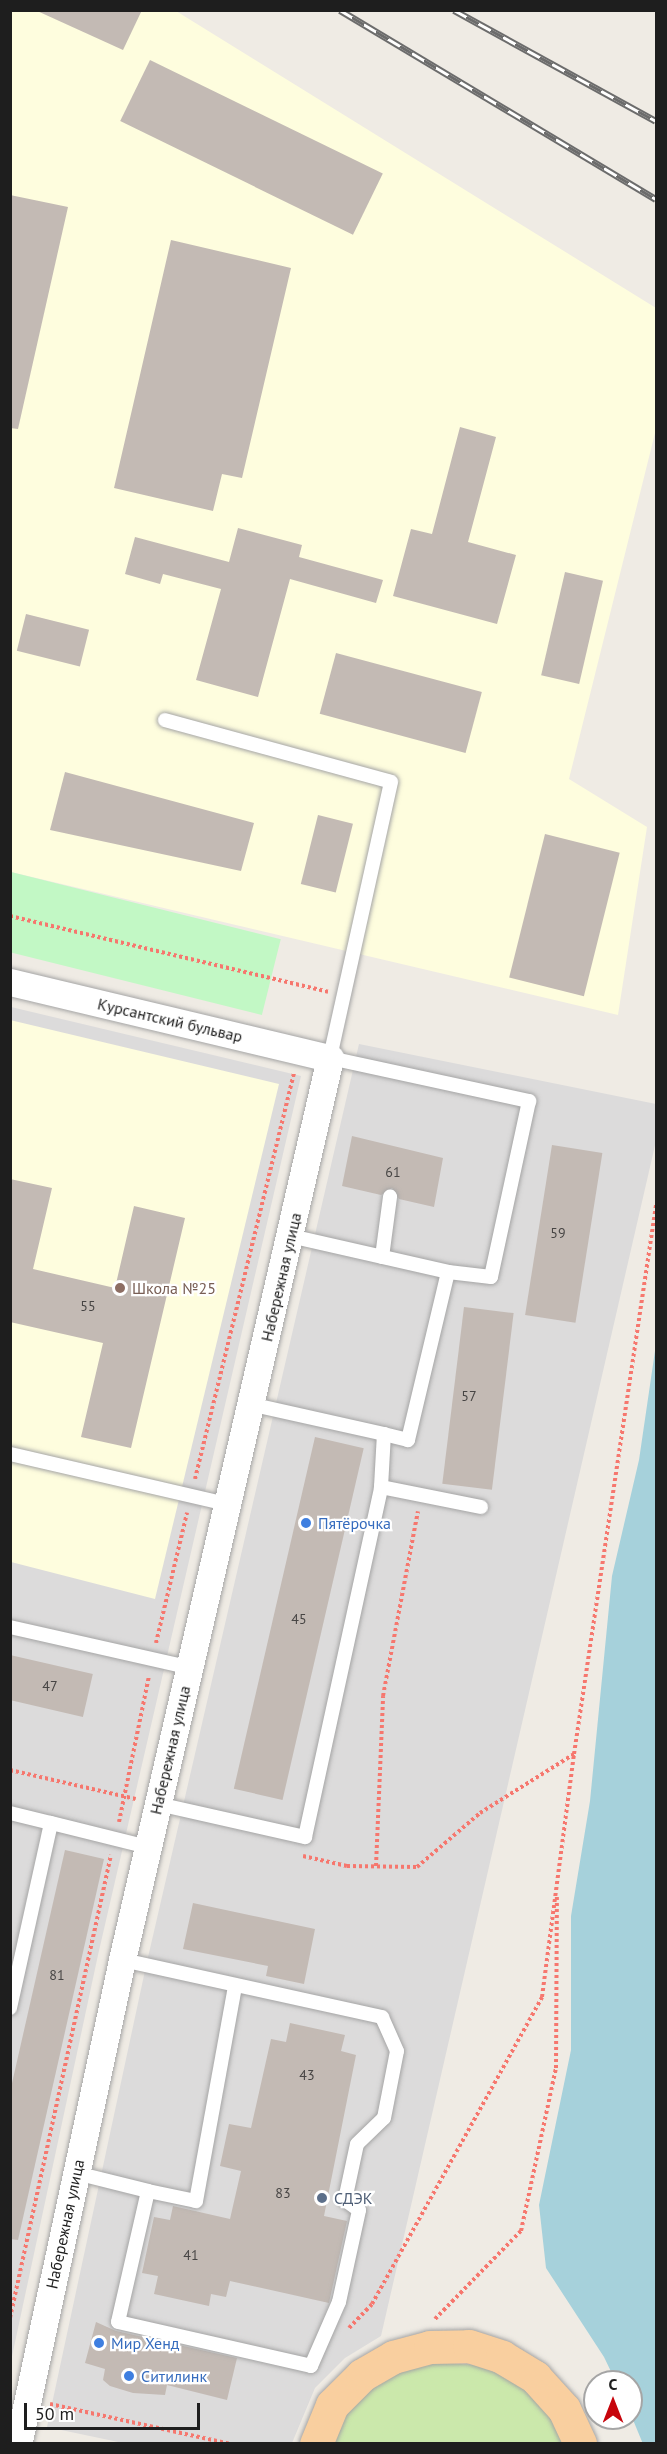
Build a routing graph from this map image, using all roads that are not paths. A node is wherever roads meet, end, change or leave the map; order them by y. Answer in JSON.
{"nodes":[{"id":1,"x":165,"y":720,"type":"dead end"},
{"id":2,"x":10,"y":982,"type":"edge"},
{"id":3,"x":330,"y":1058,"type":"junction"},
{"id":4,"x":390,"y":1197,"type":"dead end"},
{"id":5,"x":290,"y":1236,"type":"junction"},
{"id":6,"x":382,"y":1257,"type":"junction"},
{"id":7,"x":448,"y":1272,"type":"junction"},
{"id":8,"x":250,"y":1404,"type":"junction"},
{"id":9,"x":384,"y":1434,"type":"junction"},
{"id":10,"x":10,"y":1454,"type":"edge"},
{"id":11,"x":381,"y":1487,"type":"junction"},
{"id":12,"x":227,"y":1504,"type":"junction"},
{"id":13,"x":481,"y":1506,"type":"dead end"},
{"id":14,"x":10,"y":1627,"type":"edge"},
{"id":15,"x":188,"y":1667,"type":"junction"},
{"id":16,"x":158,"y":1804,"type":"junction"},
{"id":17,"x":10,"y":1813,"type":"edge"},
{"id":18,"x":51,"y":1823,"type":"junction"},
{"id":19,"x":148,"y":1847,"type":"junction"},
{"id":20,"x":122,"y":1960,"type":"junction"},
{"id":21,"x":235,"y":1987,"type":"junction"},
{"id":22,"x":10,"y":2008,"type":"edge"},
{"id":23,"x":76,"y":2173,"type":"junction"},
{"id":24,"x":148,"y":2191,"type":"junction"},
{"id":25,"x":18,"y":2444,"type":"edge"},
{"id":26,"x":316,"y":2444,"type":"edge"},
{"id":27,"x":580,"y":2444,"type":"edge"}],
"edges":[{"from":1,"to":3,"type":"lane"},
{"from":2,"to":3,"type":"street","name":"Курсантский бульвар"},
{"from":3,"to":5,"type":"street","name":"Набережная улица"},
{"from":3,"to":7,"type":"lane"},
{"from":4,"to":6,"type":"lane"},
{"from":5,"to":6,"type":"lane"},
{"from":5,"to":8,"type":"street","name":"Набережная улица"},
{"from":6,"to":7,"type":"lane"},
{"from":7,"to":9,"type":"lane"},
{"from":8,"to":9,"type":"lane"},
{"from":8,"to":12,"type":"street","name":"Набережная улица"},
{"from":9,"to":11,"type":"lane"},
{"from":10,"to":12,"type":"lane"},
{"from":11,"to":13,"type":"lane"},
{"from":11,"to":16,"type":"lane"},
{"from":12,"to":15,"type":"street","name":"Набережная улица"},
{"from":14,"to":15,"type":"lane"},
{"from":15,"to":16,"type":"street","name":"Набережная улица"},
{"from":16,"to":19,"type":"street","name":"Набережная улица"},
{"from":17,"to":18,"type":"lane"},
{"from":18,"to":19,"type":"lane"},
{"from":18,"to":22,"type":"lane"},
{"from":19,"to":20,"type":"street","name":"Набережная улица"},
{"from":20,"to":21,"type":"lane"},
{"from":20,"to":23,"type":"street","name":"Набережная улица"},
{"from":21,"to":24,"type":"lane"},
{"from":21,"to":24,"type":"lane"},
{"from":23,"to":24,"type":"lane"},
{"from":23,"to":25,"type":"street","name":"Набережная улица"},
{"from":26,"to":27,"type":"main road"}]}
